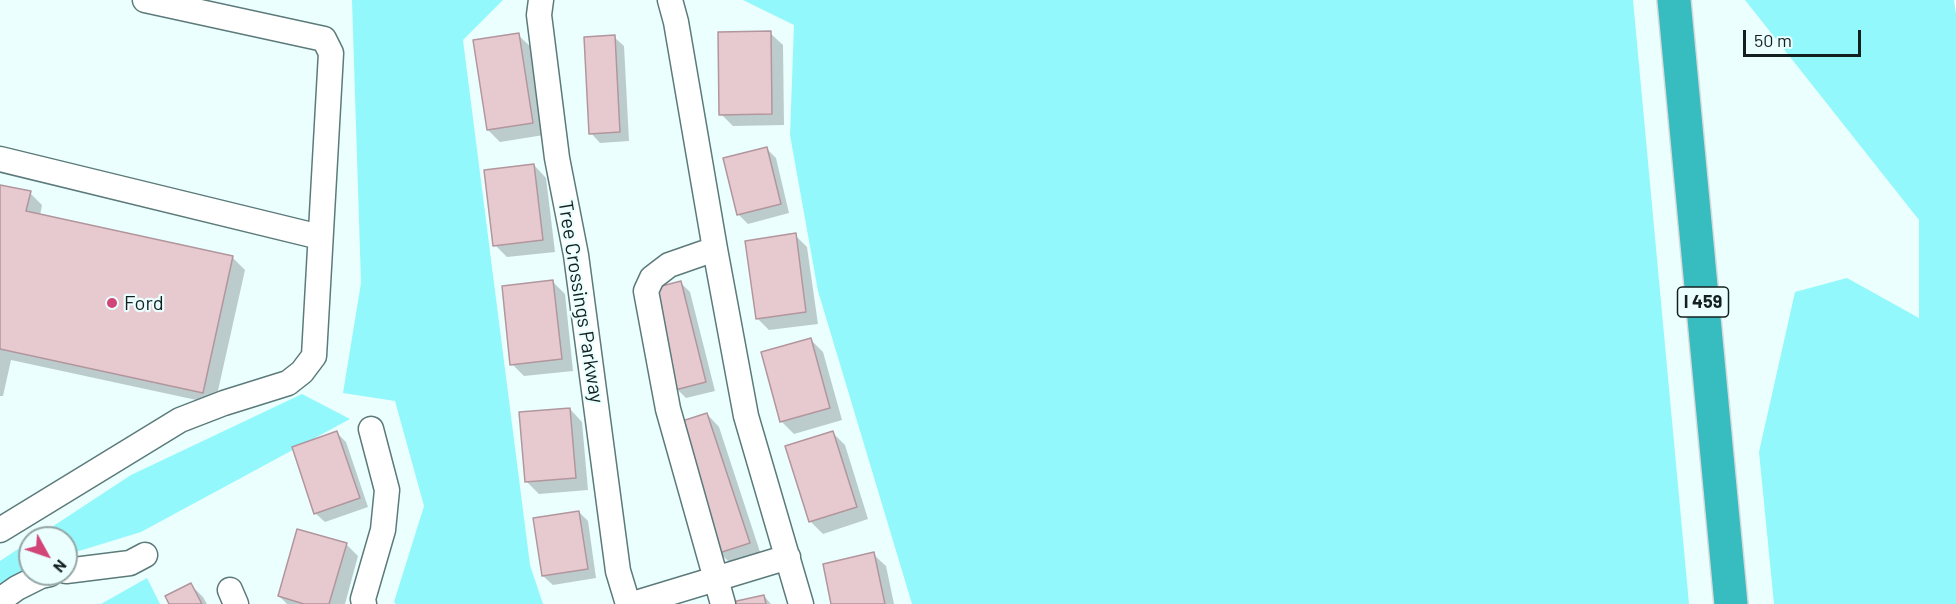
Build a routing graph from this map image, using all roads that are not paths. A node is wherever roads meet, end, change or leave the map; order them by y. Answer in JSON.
{"nodes":[{"id":1,"x":145,"y":0,"type":"edge"},
{"id":2,"x":541,"y":0,"type":"edge"},
{"id":3,"x":670,"y":0,"type":"edge"},
{"id":4,"x":1674,"y":0,"type":"edge"},
{"id":5,"x":0,"y":159,"type":"edge"},
{"id":6,"x":321,"y":237,"type":"junction"},
{"id":7,"x":714,"y":249,"type":"junction"},
{"id":8,"x":371,"y":429,"type":"dead end"},
{"id":9,"x":0,"y":530,"type":"edge"},
{"id":10,"x":145,"y":555,"type":"dead end"},
{"id":11,"x":788,"y":557,"type":"junction"},
{"id":12,"x":78,"y":570,"type":"edge"},
{"id":13,"x":717,"y":578,"type":"junction"},
{"id":14,"x":21,"y":586,"type":"edge"},
{"id":15,"x":1,"y":599,"type":"edge"},
{"id":16,"x":364,"y":604,"type":"edge"},
{"id":17,"x":628,"y":604,"type":"edge"},
{"id":18,"x":633,"y":604,"type":"edge"},
{"id":19,"x":723,"y":604,"type":"edge"},
{"id":20,"x":801,"y":604,"type":"edge"},
{"id":21,"x":1731,"y":604,"type":"edge"}],
"edges":[{"from":1,"to":6,"type":"street"},
{"from":2,"to":17,"type":"street","name":"Tree Crossings Parkway"},
{"from":3,"to":7,"type":"street"},
{"from":4,"to":21,"type":"highway","number":"I 459"},
{"from":5,"to":6,"type":"street"},
{"from":6,"to":9,"type":"street"},
{"from":7,"to":11,"type":"street"},
{"from":7,"to":13,"type":"street"},
{"from":8,"to":16,"type":"street"},
{"from":10,"to":12,"type":"street"},
{"from":11,"to":13,"type":"street"},
{"from":11,"to":20,"type":"street"},
{"from":13,"to":18,"type":"street"},
{"from":13,"to":19,"type":"street"},
{"from":14,"to":15,"type":"street"}]}
